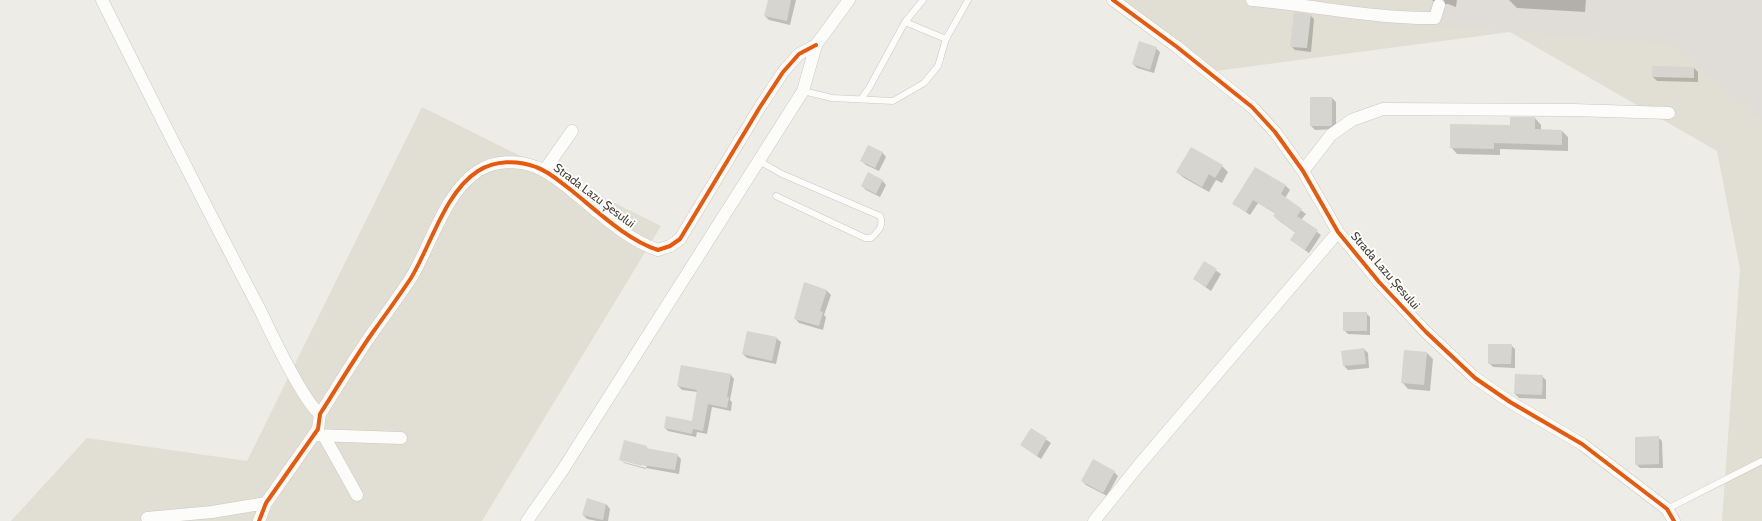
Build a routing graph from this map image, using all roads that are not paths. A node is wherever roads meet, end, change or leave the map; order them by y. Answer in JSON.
{"nodes":[{"id":1,"x":102,"y":0,"type":"edge"},
{"id":2,"x":849,"y":0,"type":"edge"},
{"id":3,"x":923,"y":0,"type":"edge"},
{"id":4,"x":968,"y":0,"type":"edge"},
{"id":5,"x":1252,"y":0,"type":"edge"},
{"id":6,"x":1120,"y":2,"type":"edge"},
{"id":7,"x":1438,"y":5,"type":"dead end"},
{"id":8,"x":905,"y":22,"type":"junction"},
{"id":9,"x":946,"y":39,"type":"junction"},
{"id":10,"x":816,"y":45,"type":"junction"},
{"id":11,"x":803,"y":91,"type":"junction"},
{"id":12,"x":861,"y":99,"type":"junction"},
{"id":13,"x":1669,"y":113,"type":"dead end"},
{"id":14,"x":572,"y":130,"type":"dead end"},
{"id":15,"x":758,"y":161,"type":"junction"},
{"id":16,"x":544,"y":171,"type":"junction"},
{"id":17,"x":1303,"y":171,"type":"junction"},
{"id":18,"x":776,"y":196,"type":"dead end"},
{"id":19,"x":1338,"y":232,"type":"junction"},
{"id":20,"x":320,"y":414,"type":"junction"},
{"id":21,"x":319,"y":435,"type":"junction"},
{"id":22,"x":401,"y":438,"type":"dead end"},
{"id":23,"x":1762,"y":461,"type":"edge"},
{"id":24,"x":357,"y":495,"type":"dead end"},
{"id":25,"x":266,"y":503,"type":"junction"},
{"id":26,"x":1667,"y":509,"type":"junction"},
{"id":27,"x":147,"y":518,"type":"dead end"},
{"id":28,"x":259,"y":521,"type":"edge"},
{"id":29,"x":527,"y":521,"type":"edge"},
{"id":30,"x":1094,"y":521,"type":"edge"},
{"id":31,"x":1674,"y":521,"type":"edge"}],
"edges":[{"from":1,"to":20,"type":"street"},
{"from":2,"to":10,"type":"street","name":"Strada Lazu Șesului"},
{"from":3,"to":8,"type":"lane"},
{"from":4,"to":9,"type":"lane"},
{"from":5,"to":7,"type":"street"},
{"from":6,"to":17,"type":"street","name":"Strada Lazu Șesului"},
{"from":8,"to":9,"type":"lane"},
{"from":8,"to":12,"type":"lane"},
{"from":9,"to":12,"type":"lane"},
{"from":10,"to":11,"type":"street","name":"Strada Lazu Șesului"},
{"from":10,"to":16,"type":"street","name":"Strada Lazu Șesului"},
{"from":11,"to":12,"type":"lane"},
{"from":11,"to":15,"type":"street","name":"Strada Lazu Șesului"},
{"from":13,"to":17,"type":"street"},
{"from":14,"to":16,"type":"street"},
{"from":15,"to":18,"type":"lane"},
{"from":15,"to":29,"type":"street","name":"Strada Lazu Șesului"},
{"from":16,"to":20,"type":"street","name":"Strada Lazu Șesului"},
{"from":17,"to":19,"type":"street","name":"Strada Lazu Șesului"},
{"from":19,"to":26,"type":"street","name":"Strada Lazu Șesului"},
{"from":19,"to":30,"type":"street"},
{"from":20,"to":21,"type":"street","name":"Strada Lazu Șesului"},
{"from":21,"to":22,"type":"street"},
{"from":21,"to":24,"type":"street"},
{"from":21,"to":25,"type":"street","name":"Strada Lazu Șesului"},
{"from":23,"to":26,"type":"lane"},
{"from":25,"to":27,"type":"street"},
{"from":25,"to":28,"type":"street","name":"Strada Lazu Șesului"},
{"from":26,"to":31,"type":"street","name":"Strada Lazu Șesului"}]}
